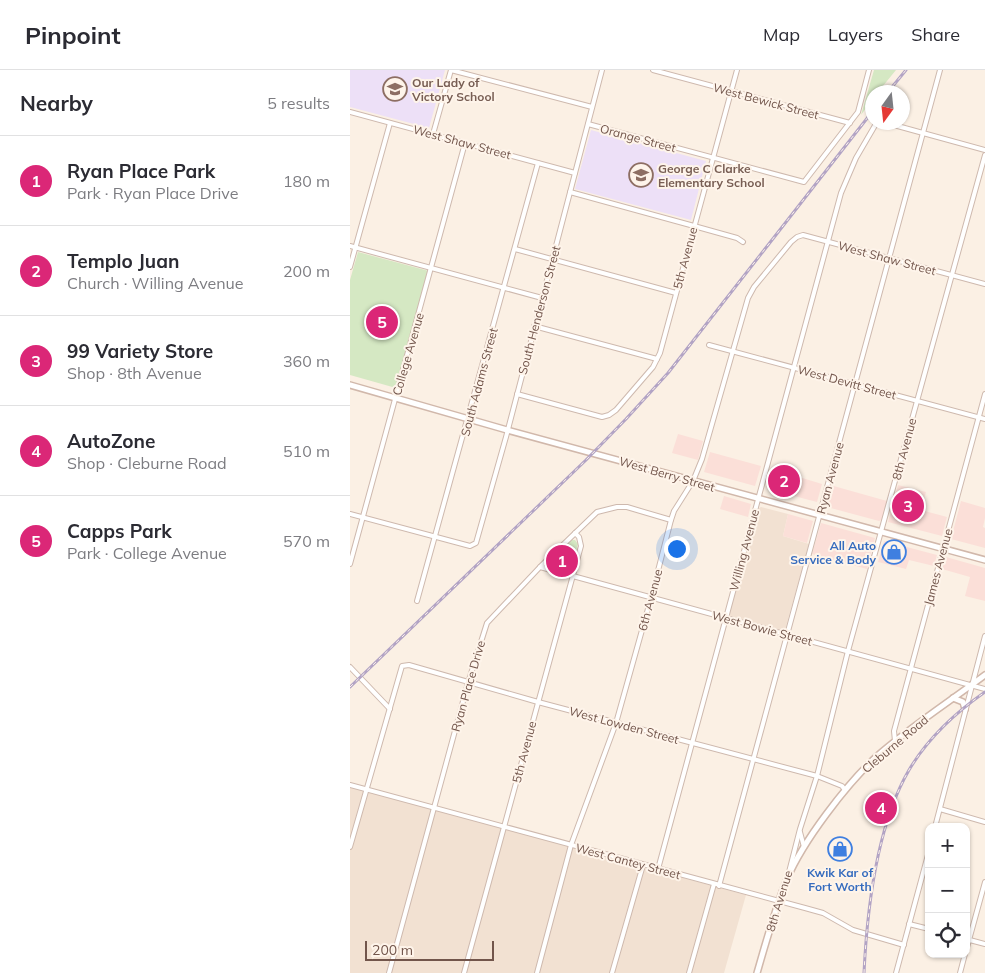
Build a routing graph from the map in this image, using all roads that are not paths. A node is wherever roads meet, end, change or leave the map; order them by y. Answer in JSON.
{"nodes":[{"id":1,"x":451,"y":70,"type":"edge"},
{"id":2,"x":602,"y":70,"type":"edge"},
{"id":3,"x":653,"y":70,"type":"edge"},
{"id":4,"x":736,"y":70,"type":"edge"},
{"id":5,"x":869,"y":70,"type":"edge"},
{"id":6,"x":940,"y":70,"type":"edge"},
{"id":7,"x":731,"y":91,"type":"junction"},
{"id":8,"x":592,"y":107,"type":"junction"},
{"id":9,"x":350,"y":112,"type":"edge"},
{"id":10,"x":390,"y":123,"type":"junction"},
{"id":11,"x":850,"y":123,"type":"junction"},
{"id":12,"x":588,"y":124,"type":"junction"},
{"id":13,"x":873,"y":130,"type":"edge"},
{"id":14,"x":910,"y":130,"type":"edge"},
{"id":15,"x":433,"y":134,"type":"junction"},
{"id":16,"x":923,"y":134,"type":"junction"},
{"id":17,"x":465,"y":143,"type":"junction"},
{"id":18,"x":985,"y":150,"type":"edge"},
{"id":19,"x":985,"y":156,"type":"edge"},
{"id":20,"x":712,"y":158,"type":"junction"},
{"id":21,"x":538,"y":162,"type":"junction"},
{"id":22,"x":575,"y":173,"type":"junction"},
{"id":23,"x":570,"y":192,"type":"junction"},
{"id":24,"x":694,"y":226,"type":"junction"},
{"id":25,"x":743,"y":242,"type":"dead end"},
{"id":26,"x":791,"y":242,"type":"joint"},
{"id":27,"x":827,"y":242,"type":"junction"},
{"id":28,"x":350,"y":246,"type":"edge"},
{"id":29,"x":355,"y":248,"type":"junction"},
{"id":30,"x":514,"y":249,"type":"junction"},
{"id":31,"x":889,"y":258,"type":"junction"},
{"id":32,"x":552,"y":260,"type":"junction"},
{"id":33,"x":350,"y":266,"type":"edge"},
{"id":34,"x":432,"y":268,"type":"junction"},
{"id":35,"x":952,"y":275,"type":"junction"},
{"id":36,"x":985,"y":284,"type":"edge"},
{"id":37,"x":504,"y":287,"type":"junction"},
{"id":38,"x":676,"y":293,"type":"junction"},
{"id":39,"x":542,"y":298,"type":"junction"},
{"id":40,"x":534,"y":326,"type":"junction"},
{"id":41,"x":709,"y":344,"type":"dead end"},
{"id":42,"x":733,"y":351,"type":"junction"},
{"id":43,"x":657,"y":359,"type":"junction"},
{"id":44,"x":793,"y":367,"type":"junction"},
{"id":45,"x":855,"y":384,"type":"junction"},
{"id":46,"x":350,"y":385,"type":"edge"},
{"id":47,"x":516,"y":394,"type":"junction"},
{"id":48,"x":985,"y":394,"type":"edge"},
{"id":49,"x":395,"y":398,"type":"junction"},
{"id":50,"x":917,"y":401,"type":"junction"},
{"id":51,"x":978,"y":418,"type":"junction"},
{"id":52,"x":469,"y":419,"type":"junction"},
{"id":53,"x":985,"y":419,"type":"edge"},
{"id":54,"x":507,"y":430,"type":"junction"},
{"id":55,"x":693,"y":481,"type":"junction"},
{"id":56,"x":758,"y":499,"type":"junction"},
{"id":57,"x":350,"y":514,"type":"edge"},
{"id":58,"x":820,"y":516,"type":"junction"},
{"id":59,"x":362,"y":518,"type":"junction"},
{"id":60,"x":671,"y":520,"type":"junction"},
{"id":61,"x":881,"y":532,"type":"junction"},
{"id":62,"x":575,"y":533,"type":"junction"},
{"id":63,"x":436,"y":538,"type":"junction"},
{"id":64,"x":943,"y":549,"type":"junction"},
{"id":65,"x":985,"y":560,"type":"edge"},
{"id":66,"x":350,"y":564,"type":"edge"},
{"id":67,"x":540,"y":567,"type":"junction"},
{"id":68,"x":572,"y":577,"type":"junction"},
{"id":69,"x":651,"y":598,"type":"junction"},
{"id":70,"x":417,"y":601,"type":"dead end"},
{"id":71,"x":726,"y":618,"type":"junction"},
{"id":72,"x":787,"y":634,"type":"junction"},
{"id":73,"x":985,"y":636,"type":"edge"},
{"id":74,"x":848,"y":651,"type":"junction"},
{"id":75,"x":350,"y":667,"type":"edge"},
{"id":76,"x":910,"y":669,"type":"junction"},
{"id":77,"x":985,"y":675,"type":"edge"},
{"id":78,"x":468,"y":683,"type":"junction"},
{"id":79,"x":971,"y":685,"type":"junction"},
{"id":80,"x":985,"y":689,"type":"edge"},
{"id":81,"x":953,"y":698,"type":"junction"},
{"id":82,"x":538,"y":702,"type":"junction"},
{"id":83,"x":390,"y":709,"type":"junction"},
{"id":84,"x":966,"y":709,"type":"junction"},
{"id":85,"x":616,"y":723,"type":"junction"},
{"id":86,"x":895,"y":741,"type":"junction"},
{"id":87,"x":692,"y":743,"type":"junction"},
{"id":88,"x":753,"y":760,"type":"junction"},
{"id":89,"x":817,"y":776,"type":"junction"},
{"id":90,"x":350,"y":785,"type":"edge"},
{"id":91,"x":367,"y":790,"type":"junction"},
{"id":92,"x":845,"y":790,"type":"junction"},
{"id":93,"x":434,"y":808,"type":"junction"},
{"id":94,"x":940,"y":810,"type":"junction"},
{"id":95,"x":985,"y":822,"type":"edge"},
{"id":96,"x":936,"y":823,"type":"edge"},
{"id":97,"x":504,"y":827,"type":"junction"},
{"id":98,"x":800,"y":830,"type":"junction"},
{"id":99,"x":571,"y":845,"type":"junction"},
{"id":100,"x":350,"y":847,"type":"edge"},
{"id":101,"x":804,"y":848,"type":"junction"},
{"id":102,"x":642,"y":865,"type":"junction"},
{"id":103,"x":925,"y":866,"type":"edge"},
{"id":104,"x":658,"y":869,"type":"junction"},
{"id":105,"x":788,"y":878,"type":"junction"},
{"id":106,"x":985,"y":882,"type":"edge"},
{"id":107,"x":716,"y":885,"type":"junction"},
{"id":108,"x":779,"y":902,"type":"junction"},
{"id":109,"x":909,"y":924,"type":"junction"},
{"id":110,"x":925,"y":928,"type":"edge"},
{"id":111,"x":970,"y":933,"type":"edge"},
{"id":112,"x":970,"y":940,"type":"edge"},
{"id":113,"x":985,"y":944,"type":"edge"},
{"id":114,"x":904,"y":945,"type":"junction"},
{"id":115,"x":964,"y":958,"type":"edge"},
{"id":116,"x":389,"y":973,"type":"edge"},
{"id":117,"x":464,"y":973,"type":"edge"},
{"id":118,"x":537,"y":973,"type":"edge"},
{"id":119,"x":612,"y":973,"type":"edge"},
{"id":120,"x":688,"y":973,"type":"edge"},
{"id":121,"x":757,"y":973,"type":"edge"},
{"id":122,"x":896,"y":973,"type":"edge"},
{"id":123,"x":960,"y":973,"type":"edge"}],
"edges":[{"from":1,"to":8,"type":"street","name":"Orange Street"},
{"from":1,"to":15,"type":"street"},
{"from":2,"to":8,"type":"street","name":"South Henderson Street"},
{"from":3,"to":7,"type":"street","name":"West Bewick Street"},
{"from":4,"to":7,"type":"street","name":"5th Avenue"},
{"from":5,"to":11,"type":"street"},
{"from":6,"to":16,"type":"street","name":"Ryan Avenue"},
{"from":7,"to":11,"type":"street","name":"West Bewick Street"},
{"from":7,"to":20,"type":"street","name":"5th Avenue"},
{"from":8,"to":12,"type":"street","name":"South Henderson Street"},
{"from":9,"to":10,"type":"street","name":"West Shaw Street"},
{"from":10,"to":15,"type":"street","name":"West Shaw Street"},
{"from":10,"to":29,"type":"street"},
{"from":11,"to":20,"type":"street","name":"Orange Street"},
{"from":12,"to":20,"type":"street","name":"Orange Street"},
{"from":12,"to":22,"type":"street","name":"South Henderson Street"},
{"from":13,"to":27,"type":"street","name":"Willing Avenue"},
{"from":14,"to":16,"type":"street"},
{"from":15,"to":17,"type":"street","name":"West Shaw Street"},
{"from":16,"to":18,"type":"street"},
{"from":16,"to":31,"type":"street","name":"Ryan Avenue"},
{"from":17,"to":21,"type":"street","name":"West Shaw Street"},
{"from":17,"to":34,"type":"street","name":"College Avenue"},
{"from":19,"to":35,"type":"street","name":"8th Avenue"},
{"from":20,"to":24,"type":"street","name":"5th Avenue"},
{"from":21,"to":22,"type":"street","name":"West Shaw Street"},
{"from":21,"to":30,"type":"street","name":"South Adams Street"},
{"from":22,"to":23,"type":"street","name":"South Henderson Street"},
{"from":23,"to":24,"type":"street"},
{"from":23,"to":32,"type":"street","name":"South Henderson Street"},
{"from":24,"to":25,"type":"street"},
{"from":24,"to":38,"type":"street","name":"5th Avenue"},
{"from":26,"to":27,"type":"street","name":"West Shaw Street"},
{"from":26,"to":42,"type":"street","name":"6th Avenue"},
{"from":27,"to":31,"type":"street","name":"West Shaw Street"},
{"from":27,"to":44,"type":"street","name":"Willing Avenue"},
{"from":28,"to":29,"type":"street"},
{"from":29,"to":33,"type":"street"},
{"from":29,"to":34,"type":"street"},
{"from":30,"to":32,"type":"street"},
{"from":30,"to":37,"type":"street","name":"South Adams Street"},
{"from":31,"to":35,"type":"street","name":"West Shaw Street"},
{"from":31,"to":45,"type":"street","name":"Ryan Avenue"},
{"from":32,"to":38,"type":"street"},
{"from":32,"to":39,"type":"street","name":"South Henderson Street"},
{"from":34,"to":37,"type":"street"},
{"from":34,"to":49,"type":"street","name":"College Avenue"},
{"from":35,"to":36,"type":"street","name":"West Shaw Street"},
{"from":35,"to":50,"type":"street","name":"8th Avenue"},
{"from":37,"to":39,"type":"street"},
{"from":37,"to":52,"type":"street","name":"South Adams Street"},
{"from":38,"to":43,"type":"street","name":"5th Avenue"},
{"from":39,"to":40,"type":"street","name":"South Henderson Street"},
{"from":40,"to":43,"type":"street"},
{"from":40,"to":47,"type":"street","name":"South Henderson Street"},
{"from":41,"to":42,"type":"street","name":"West Devitt Street"},
{"from":42,"to":44,"type":"street","name":"West Devitt Street"},
{"from":42,"to":55,"type":"street","name":"6th Avenue"},
{"from":43,"to":47,"type":"street","name":"5th Avenue"},
{"from":44,"to":45,"type":"street","name":"West Devitt Street"},
{"from":44,"to":56,"type":"street","name":"Willing Avenue"},
{"from":45,"to":50,"type":"street","name":"West Devitt Street"},
{"from":45,"to":58,"type":"street","name":"Ryan Avenue"},
{"from":46,"to":49,"type":"main road","name":"West Berry Street"},
{"from":47,"to":54,"type":"street","name":"South Henderson Street"},
{"from":48,"to":51,"type":"street","name":"James Avenue"},
{"from":49,"to":52,"type":"main road","name":"West Berry Street"},
{"from":49,"to":59,"type":"street","name":"College Avenue"},
{"from":50,"to":51,"type":"street","name":"West Devitt Street"},
{"from":50,"to":61,"type":"street","name":"8th Avenue"},
{"from":51,"to":53,"type":"street","name":"West Devitt Street"},
{"from":51,"to":64,"type":"street","name":"James Avenue"},
{"from":52,"to":54,"type":"main road","name":"West Berry Street"},
{"from":52,"to":63,"type":"street","name":"South Adams Street"},
{"from":54,"to":55,"type":"main road","name":"West Berry Street"},
{"from":54,"to":63,"type":"street","name":"South Henderson Street"},
{"from":55,"to":56,"type":"main road","name":"West Berry Street"},
{"from":55,"to":60,"type":"street","name":"6th Avenue"},
{"from":56,"to":58,"type":"main road","name":"West Berry Street"},
{"from":56,"to":71,"type":"street","name":"Willing Avenue"},
{"from":57,"to":59,"type":"street"},
{"from":58,"to":61,"type":"main road","name":"West Berry Street"},
{"from":58,"to":72,"type":"street","name":"Ryan Avenue"},
{"from":59,"to":63,"type":"street"},
{"from":59,"to":66,"type":"street","name":"College Avenue"},
{"from":60,"to":62,"type":"street","name":"Ryan Place Drive"},
{"from":60,"to":69,"type":"street","name":"6th Avenue"},
{"from":61,"to":64,"type":"main road","name":"West Berry Street"},
{"from":61,"to":74,"type":"street","name":"8th Avenue"},
{"from":62,"to":67,"type":"street","name":"Ryan Place Drive"},
{"from":62,"to":68,"type":"street","name":"5th Avenue"},
{"from":63,"to":70,"type":"street","name":"South Adams Street"},
{"from":64,"to":65,"type":"main road","name":"West Berry Street"},
{"from":64,"to":76,"type":"street","name":"James Avenue"},
{"from":67,"to":68,"type":"street","name":"West Bowie Street"},
{"from":67,"to":78,"type":"street","name":"Ryan Place Drive"},
{"from":68,"to":69,"type":"street","name":"West Bowie Street"},
{"from":68,"to":82,"type":"street","name":"5th Avenue"},
{"from":69,"to":71,"type":"street","name":"West Bowie Street"},
{"from":69,"to":85,"type":"street","name":"6th Avenue"},
{"from":71,"to":72,"type":"street","name":"West Bowie Street"},
{"from":71,"to":87,"type":"street","name":"Willing Avenue"},
{"from":72,"to":74,"type":"street","name":"West Bowie Street"},
{"from":72,"to":88,"type":"street","name":"Ryan Avenue"},
{"from":73,"to":79,"type":"street"},
{"from":74,"to":76,"type":"street","name":"West Bowie Street"},
{"from":74,"to":89,"type":"street","name":"8th Avenue"},
{"from":75,"to":83,"type":"street"},
{"from":76,"to":79,"type":"street","name":"West Bowie Street"},
{"from":76,"to":86,"type":"street","name":"James Avenue"},
{"from":77,"to":79,"type":"main road","name":"Cleburne Road"},
{"from":78,"to":82,"type":"street","name":"West Lowden Street"},
{"from":78,"to":83,"type":"street","name":"West Lowden Street"},
{"from":78,"to":93,"type":"street","name":"Ryan Place Drive"},
{"from":79,"to":80,"type":"street","name":"West Bowie Street"},
{"from":79,"to":81,"type":"main road","name":"Cleburne Road"},
{"from":79,"to":84,"type":"street"},
{"from":81,"to":84,"type":"main road"},
{"from":81,"to":86,"type":"main road","name":"Cleburne Road"},
{"from":82,"to":85,"type":"street","name":"West Lowden Street"},
{"from":82,"to":97,"type":"street","name":"5th Avenue"},
{"from":83,"to":91,"type":"street"},
{"from":84,"to":94,"type":"street"},
{"from":85,"to":87,"type":"street","name":"West Lowden Street"},
{"from":85,"to":99,"type":"street","name":"6th Avenue"},
{"from":86,"to":92,"type":"main road","name":"Cleburne Road"},
{"from":87,"to":88,"type":"street","name":"West Lowden Street"},
{"from":87,"to":104,"type":"street","name":"Willing Avenue"},
{"from":88,"to":89,"type":"street","name":"West Lowden Street"},
{"from":88,"to":107,"type":"street","name":"Ryan Avenue"},
{"from":89,"to":92,"type":"street","name":"West Lowden Street"},
{"from":89,"to":98,"type":"street","name":"8th Avenue"},
{"from":90,"to":91,"type":"street","name":"West Cantey Street"},
{"from":91,"to":93,"type":"street","name":"West Cantey Street"},
{"from":91,"to":100,"type":"street"},
{"from":92,"to":101,"type":"main road","name":"Cleburne Road"},
{"from":93,"to":97,"type":"street","name":"West Cantey Street"},
{"from":93,"to":116,"type":"street","name":"Ryan Place Drive"},
{"from":94,"to":95,"type":"street"},
{"from":94,"to":96,"type":"street"},
{"from":97,"to":99,"type":"street","name":"West Cantey Street"},
{"from":97,"to":117,"type":"street","name":"5th Avenue"},
{"from":98,"to":101,"type":"street"},
{"from":98,"to":105,"type":"street","name":"8th Avenue"},
{"from":99,"to":102,"type":"street","name":"West Cantey Street"},
{"from":99,"to":118,"type":"street","name":"6th Avenue"},
{"from":101,"to":105,"type":"main road","name":"Cleburne Road"},
{"from":102,"to":104,"type":"street","name":"West Cantey Street"},
{"from":102,"to":119,"type":"street"},
{"from":103,"to":109,"type":"street"},
{"from":104,"to":107,"type":"street","name":"West Cantey Street"},
{"from":105,"to":108,"type":"main road","name":"8th Avenue"},
{"from":106,"to":111,"type":"street"},
{"from":107,"to":108,"type":"street","name":"West Cantey Street"},
{"from":107,"to":120,"type":"street","name":"Ryan Avenue"},
{"from":108,"to":114,"type":"street","name":"West Cantey Street"},
{"from":108,"to":121,"type":"main road","name":"8th Avenue"},
{"from":109,"to":110,"type":"street"},
{"from":109,"to":114,"type":"street"},
{"from":112,"to":113,"type":"street"},
{"from":114,"to":122,"type":"street"},
{"from":115,"to":123,"type":"street"}]}
